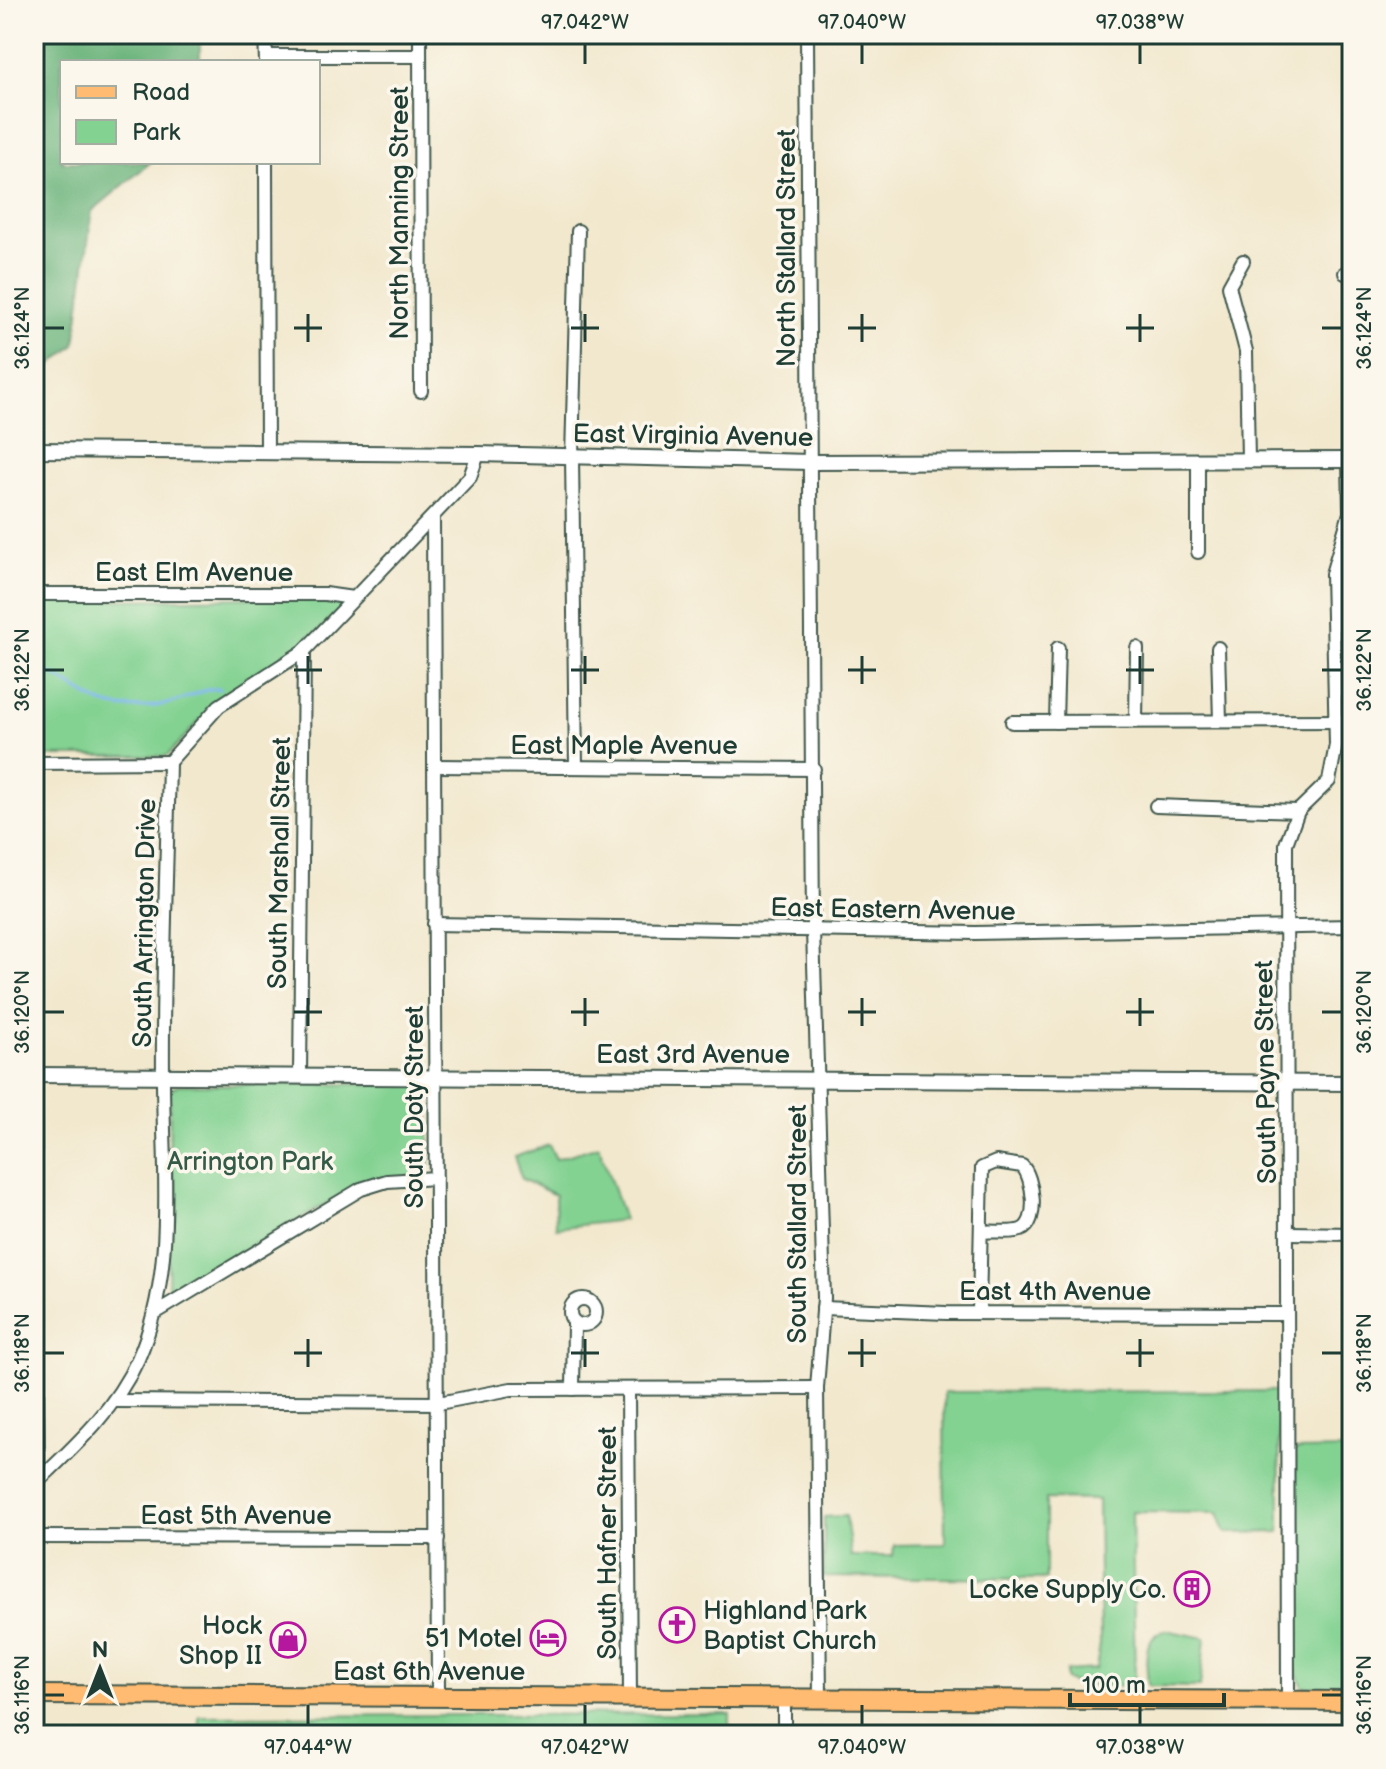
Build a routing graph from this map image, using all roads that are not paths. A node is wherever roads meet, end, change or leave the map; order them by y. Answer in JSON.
{"nodes":[{"id":1,"x":265,"y":34,"type":"edge"},
{"id":2,"x":420,"y":34,"type":"edge"},
{"id":3,"x":807,"y":34,"type":"edge"},
{"id":4,"x":420,"y":56,"type":"junction"},
{"id":5,"x":266,"y":59,"type":"edge"},
{"id":6,"x":266,"y":164,"type":"edge"},
{"id":7,"x":578,"y":231,"type":"dead end"},
{"id":8,"x":1243,"y":261,"type":"dead end"},
{"id":9,"x":421,"y":391,"type":"dead end"},
{"id":10,"x":34,"y":450,"type":"edge"},
{"id":11,"x":267,"y":451,"type":"junction"},
{"id":12,"x":478,"y":454,"type":"junction"},
{"id":13,"x":572,"y":457,"type":"junction"},
{"id":14,"x":1198,"y":460,"type":"junction"},
{"id":15,"x":1248,"y":460,"type":"junction"},
{"id":16,"x":1351,"y":460,"type":"edge"},
{"id":17,"x":810,"y":462,"type":"junction"},
{"id":18,"x":433,"y":517,"type":"junction"},
{"id":19,"x":1198,"y":552,"type":"dead end"},
{"id":20,"x":34,"y":594,"type":"edge"},
{"id":21,"x":353,"y":598,"type":"junction"},
{"id":22,"x":1058,"y":648,"type":"dead end"},
{"id":23,"x":1137,"y":648,"type":"dead end"},
{"id":24,"x":1218,"y":648,"type":"dead end"},
{"id":25,"x":304,"y":651,"type":"junction"},
{"id":26,"x":1136,"y":721,"type":"junction"},
{"id":27,"x":1220,"y":721,"type":"junction"},
{"id":28,"x":1334,"y":721,"type":"junction"},
{"id":29,"x":1352,"y":721,"type":"edge"},
{"id":30,"x":1012,"y":722,"type":"dead end"},
{"id":31,"x":1056,"y":722,"type":"junction"},
{"id":32,"x":169,"y":762,"type":"junction"},
{"id":33,"x":34,"y":763,"type":"edge"},
{"id":34,"x":435,"y":766,"type":"junction"},
{"id":35,"x":576,"y":767,"type":"junction"},
{"id":36,"x":814,"y":769,"type":"junction"},
{"id":37,"x":1156,"y":806,"type":"dead end"},
{"id":38,"x":1298,"y":811,"type":"junction"},
{"id":39,"x":434,"y":924,"type":"junction"},
{"id":40,"x":1286,"y":925,"type":"junction"},
{"id":41,"x":1352,"y":926,"type":"edge"},
{"id":42,"x":813,"y":930,"type":"junction"},
{"id":43,"x":34,"y":1075,"type":"edge"},
{"id":44,"x":163,"y":1076,"type":"junction"},
{"id":45,"x":300,"y":1076,"type":"junction"},
{"id":46,"x":435,"y":1077,"type":"junction"},
{"id":47,"x":820,"y":1078,"type":"junction"},
{"id":48,"x":1285,"y":1083,"type":"junction"},
{"id":49,"x":1352,"y":1083,"type":"edge"},
{"id":50,"x":34,"y":1107,"type":"edge"},
{"id":51,"x":436,"y":1178,"type":"junction"},
{"id":52,"x":981,"y":1232,"type":"junction"},
{"id":53,"x":1289,"y":1233,"type":"junction"},
{"id":54,"x":1352,"y":1234,"type":"edge"},
{"id":55,"x":823,"y":1308,"type":"junction"},
{"id":56,"x":979,"y":1312,"type":"junction"},
{"id":57,"x":155,"y":1313,"type":"junction"},
{"id":58,"x":1287,"y":1314,"type":"junction"},
{"id":59,"x":574,"y":1324,"type":"dead end"},
{"id":60,"x":817,"y":1388,"type":"junction"},
{"id":61,"x":573,"y":1389,"type":"junction"},
{"id":62,"x":628,"y":1389,"type":"junction"},
{"id":63,"x":115,"y":1401,"type":"junction"},
{"id":64,"x":439,"y":1403,"type":"junction"},
{"id":65,"x":36,"y":1483,"type":"edge"},
{"id":66,"x":34,"y":1537,"type":"edge"},
{"id":67,"x":438,"y":1538,"type":"junction"},
{"id":68,"x":34,"y":1695,"type":"edge"},
{"id":69,"x":438,"y":1697,"type":"junction"},
{"id":70,"x":630,"y":1698,"type":"junction"},
{"id":71,"x":784,"y":1698,"type":"junction"},
{"id":72,"x":820,"y":1698,"type":"junction"},
{"id":73,"x":1288,"y":1701,"type":"junction"},
{"id":74,"x":1352,"y":1701,"type":"edge"},
{"id":75,"x":784,"y":1735,"type":"edge"}],
"edges":[{"from":1,"to":5,"type":"street"},
{"from":2,"to":4,"type":"street","name":"North Manning Street"},
{"from":3,"to":17,"type":"street","name":"North Stallard Street"},
{"from":4,"to":5,"type":"street"},
{"from":4,"to":9,"type":"street","name":"North Manning Street"},
{"from":6,"to":11,"type":"street"},
{"from":7,"to":13,"type":"street"},
{"from":8,"to":15,"type":"street"},
{"from":10,"to":11,"type":"street","name":"East Virginia Avenue"},
{"from":11,"to":12,"type":"street","name":"East Virginia Avenue"},
{"from":12,"to":13,"type":"street","name":"East Virginia Avenue"},
{"from":12,"to":18,"type":"street","name":"South Arrington Drive"},
{"from":13,"to":17,"type":"street","name":"East Virginia Avenue"},
{"from":13,"to":35,"type":"street"},
{"from":14,"to":15,"type":"street","name":"East Virginia Avenue"},
{"from":14,"to":17,"type":"street","name":"East Virginia Avenue"},
{"from":14,"to":19,"type":"street"},
{"from":15,"to":16,"type":"street","name":"East Virginia Avenue"},
{"from":16,"to":28,"type":"street","name":"South Payne Street"},
{"from":17,"to":36,"type":"street","name":"South Stallard Street"},
{"from":18,"to":21,"type":"street","name":"South Arrington Drive"},
{"from":18,"to":34,"type":"street","name":"South Doty Street"},
{"from":20,"to":21,"type":"street","name":"East Elm Avenue"},
{"from":21,"to":25,"type":"street","name":"South Arrington Drive"},
{"from":22,"to":31,"type":"street"},
{"from":23,"to":26,"type":"street"},
{"from":24,"to":27,"type":"street"},
{"from":25,"to":32,"type":"street","name":"South Arrington Drive"},
{"from":25,"to":45,"type":"street","name":"South Marshall Street"},
{"from":26,"to":27,"type":"street"},
{"from":26,"to":31,"type":"street"},
{"from":27,"to":28,"type":"street"},
{"from":28,"to":29,"type":"street"},
{"from":28,"to":38,"type":"street","name":"South Payne Street"},
{"from":30,"to":31,"type":"street"},
{"from":32,"to":33,"type":"street"},
{"from":32,"to":44,"type":"street","name":"South Arrington Drive"},
{"from":34,"to":35,"type":"street","name":"East Maple Avenue"},
{"from":34,"to":39,"type":"street","name":"South Doty Street"},
{"from":35,"to":36,"type":"street","name":"East Maple Avenue"},
{"from":36,"to":42,"type":"street","name":"South Stallard Street"},
{"from":37,"to":38,"type":"street"},
{"from":38,"to":40,"type":"street","name":"South Payne Street"},
{"from":39,"to":42,"type":"street","name":"East Eastern Avenue"},
{"from":39,"to":46,"type":"street","name":"South Doty Street"},
{"from":40,"to":41,"type":"street","name":"East Eastern Avenue"},
{"from":40,"to":42,"type":"street","name":"East Eastern Avenue"},
{"from":40,"to":48,"type":"street","name":"South Payne Street"},
{"from":42,"to":47,"type":"street","name":"South Stallard Street"},
{"from":43,"to":44,"type":"street","name":"East 3rd Avenue"},
{"from":44,"to":45,"type":"street","name":"East 3rd Avenue"},
{"from":44,"to":57,"type":"street","name":"South Arrington Drive"},
{"from":45,"to":46,"type":"street","name":"East 3rd Avenue"},
{"from":46,"to":47,"type":"street","name":"East 3rd Avenue"},
{"from":46,"to":51,"type":"street","name":"South Doty Street"},
{"from":47,"to":48,"type":"street","name":"East 3rd Avenue"},
{"from":47,"to":55,"type":"street","name":"South Stallard Street"},
{"from":48,"to":49,"type":"street","name":"East 3rd Avenue"},
{"from":48,"to":53,"type":"street","name":"South Payne Street"},
{"from":50,"to":65,"type":"street"},
{"from":51,"to":57,"type":"street"},
{"from":51,"to":64,"type":"street","name":"South Doty Street"},
{"from":52,"to":52,"type":"street"},
{"from":52,"to":56,"type":"street"},
{"from":53,"to":54,"type":"street"},
{"from":53,"to":58,"type":"street","name":"South Payne Street"},
{"from":55,"to":56,"type":"street","name":"East 4th Avenue"},
{"from":55,"to":60,"type":"street","name":"South Stallard Street"},
{"from":56,"to":58,"type":"street","name":"East 4th Avenue"},
{"from":57,"to":63,"type":"street","name":"South Arrington Drive"},
{"from":58,"to":73,"type":"street","name":"South Payne Street"},
{"from":59,"to":61,"type":"street"},
{"from":60,"to":62,"type":"street"},
{"from":60,"to":72,"type":"street","name":"South Stallard Street"},
{"from":61,"to":62,"type":"street"},
{"from":61,"to":64,"type":"street"},
{"from":62,"to":70,"type":"street","name":"South Hafner Street"},
{"from":63,"to":64,"type":"street"},
{"from":63,"to":65,"type":"street","name":"South Arrington Drive"},
{"from":64,"to":67,"type":"street","name":"South Doty Street"},
{"from":66,"to":67,"type":"street","name":"East 5th Avenue"},
{"from":67,"to":69,"type":"street","name":"South Doty Street"},
{"from":68,"to":69,"type":"main road","name":"East 6th Avenue"},
{"from":69,"to":70,"type":"main road","name":"East 6th Avenue"},
{"from":70,"to":71,"type":"main road","name":"East 6th Avenue"},
{"from":71,"to":72,"type":"main road","name":"East 6th Avenue"},
{"from":71,"to":75,"type":"street"},
{"from":72,"to":73,"type":"main road","name":"East 6th Avenue"},
{"from":73,"to":74,"type":"main road","name":"East 6th Avenue"}]}
